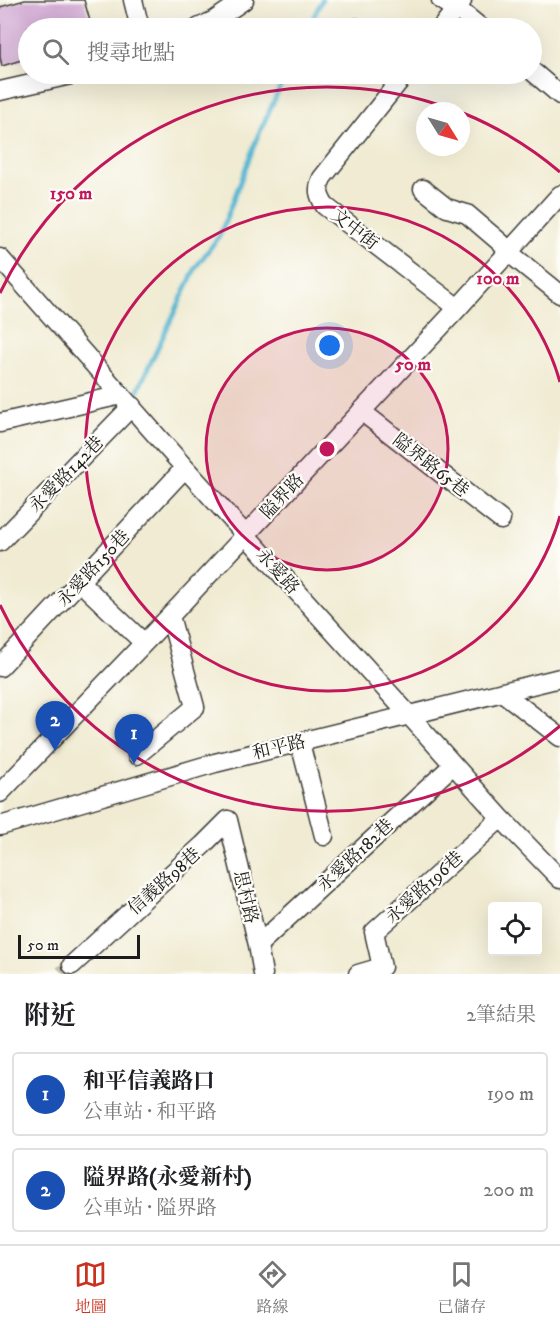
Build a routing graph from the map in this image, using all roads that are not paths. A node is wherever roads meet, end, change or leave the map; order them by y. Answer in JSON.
{"nodes":[{"id":1,"x":133,"y":0,"type":"edge"},
{"id":2,"x":244,"y":0,"type":"edge"},
{"id":3,"x":453,"y":3,"type":"edge"},
{"id":4,"x":138,"y":18,"type":"edge"},
{"id":5,"x":218,"y":18,"type":"edge"},
{"id":6,"x":446,"y":18,"type":"edge"},
{"id":7,"x":470,"y":18,"type":"edge"},
{"id":8,"x":542,"y":80,"type":"edge"},
{"id":9,"x":31,"y":84,"type":"edge"},
{"id":10,"x":397,"y":84,"type":"edge"},
{"id":11,"x":0,"y":91,"type":"edge"},
{"id":12,"x":560,"y":95,"type":"edge"},
{"id":13,"x":423,"y":189,"type":"dead end"},
{"id":14,"x":560,"y":195,"type":"edge"},
{"id":15,"x":508,"y":252,"type":"junction"},
{"id":16,"x":0,"y":258,"type":"edge"},
{"id":17,"x":560,"y":294,"type":"edge"},
{"id":18,"x":458,"y":308,"type":"junction"},
{"id":19,"x":126,"y":401,"type":"junction"},
{"id":20,"x":361,"y":411,"type":"junction"},
{"id":21,"x":0,"y":423,"type":"edge"},
{"id":22,"x":185,"y":468,"type":"junction"},
{"id":23,"x":501,"y":520,"type":"dead end"},
{"id":24,"x":245,"y":535,"type":"junction"},
{"id":25,"x":0,"y":542,"type":"edge"},
{"id":26,"x":80,"y":582,"type":"junction"},
{"id":27,"x":170,"y":616,"type":"junction"},
{"id":28,"x":144,"y":643,"type":"junction"},
{"id":29,"x":0,"y":667,"type":"edge"},
{"id":30,"x":560,"y":678,"type":"edge"},
{"id":31,"x":502,"y":692,"type":"junction"},
{"id":32,"x":409,"y":715,"type":"junction"},
{"id":33,"x":560,"y":737,"type":"edge"},
{"id":34,"x":300,"y":743,"type":"junction"},
{"id":35,"x":137,"y":755,"type":"dead end"},
{"id":36,"x":453,"y":765,"type":"junction"},
{"id":37,"x":0,"y":793,"type":"edge"},
{"id":38,"x":501,"y":818,"type":"junction"},
{"id":39,"x":228,"y":820,"type":"joint"},
{"id":40,"x":0,"y":826,"type":"edge"},
{"id":41,"x":324,"y":836,"type":"dead end"},
{"id":42,"x":560,"y":879,"type":"edge"},
{"id":43,"x":258,"y":945,"type":"junction"},
{"id":44,"x":72,"y":965,"type":"tunnel mouth"},
{"id":45,"x":263,"y":974,"type":"edge"},
{"id":46,"x":357,"y":974,"type":"edge"}],
"edges":[{"from":1,"to":4,"type":"street"},
{"from":2,"to":5,"type":"street"},
{"from":3,"to":6,"type":"street"},
{"from":3,"to":7,"type":"street"},
{"from":8,"to":12,"type":"street"},
{"from":9,"to":11,"type":"street"},
{"from":10,"to":18,"type":"street","name":"文中街"},
{"from":13,"to":15,"type":"street"},
{"from":14,"to":15,"type":"street","name":"隘界路"},
{"from":15,"to":17,"type":"street"},
{"from":15,"to":18,"type":"street","name":"隘界路"},
{"from":16,"to":19,"type":"street","name":"永愛路"},
{"from":18,"to":20,"type":"street","name":"隘界路"},
{"from":19,"to":21,"type":"street"},
{"from":19,"to":22,"type":"street","name":"永愛路"},
{"from":19,"to":25,"type":"street","name":"永愛路142巷"},
{"from":20,"to":23,"type":"street","name":"隘界路65巷"},
{"from":20,"to":24,"type":"street","name":"隘界路"},
{"from":22,"to":24,"type":"street","name":"永愛路"},
{"from":22,"to":26,"type":"street","name":"永愛路150巷"},
{"from":24,"to":27,"type":"street","name":"隘界路"},
{"from":24,"to":32,"type":"street","name":"永愛路"},
{"from":26,"to":28,"type":"street"},
{"from":26,"to":29,"type":"street","name":"永愛路150巷"},
{"from":27,"to":28,"type":"street","name":"隘界路"},
{"from":27,"to":35,"type":"street"},
{"from":28,"to":37,"type":"street","name":"隘界路"},
{"from":30,"to":31,"type":"street","name":"和平路"},
{"from":31,"to":32,"type":"street","name":"和平路"},
{"from":31,"to":33,"type":"street"},
{"from":32,"to":34,"type":"street","name":"和平路"},
{"from":32,"to":36,"type":"street","name":"永愛路"},
{"from":34,"to":40,"type":"street","name":"和平路"},
{"from":34,"to":41,"type":"street"},
{"from":36,"to":38,"type":"street","name":"永愛路"},
{"from":36,"to":43,"type":"street","name":"永愛路182巷"},
{"from":38,"to":42,"type":"street","name":"永愛路"},
{"from":38,"to":46,"type":"street","name":"永愛路196巷"},
{"from":39,"to":43,"type":"street","name":"思村路"},
{"from":39,"to":44,"type":"street","name":"信義路98巷"},
{"from":43,"to":45,"type":"street","name":"思村路"}]}
